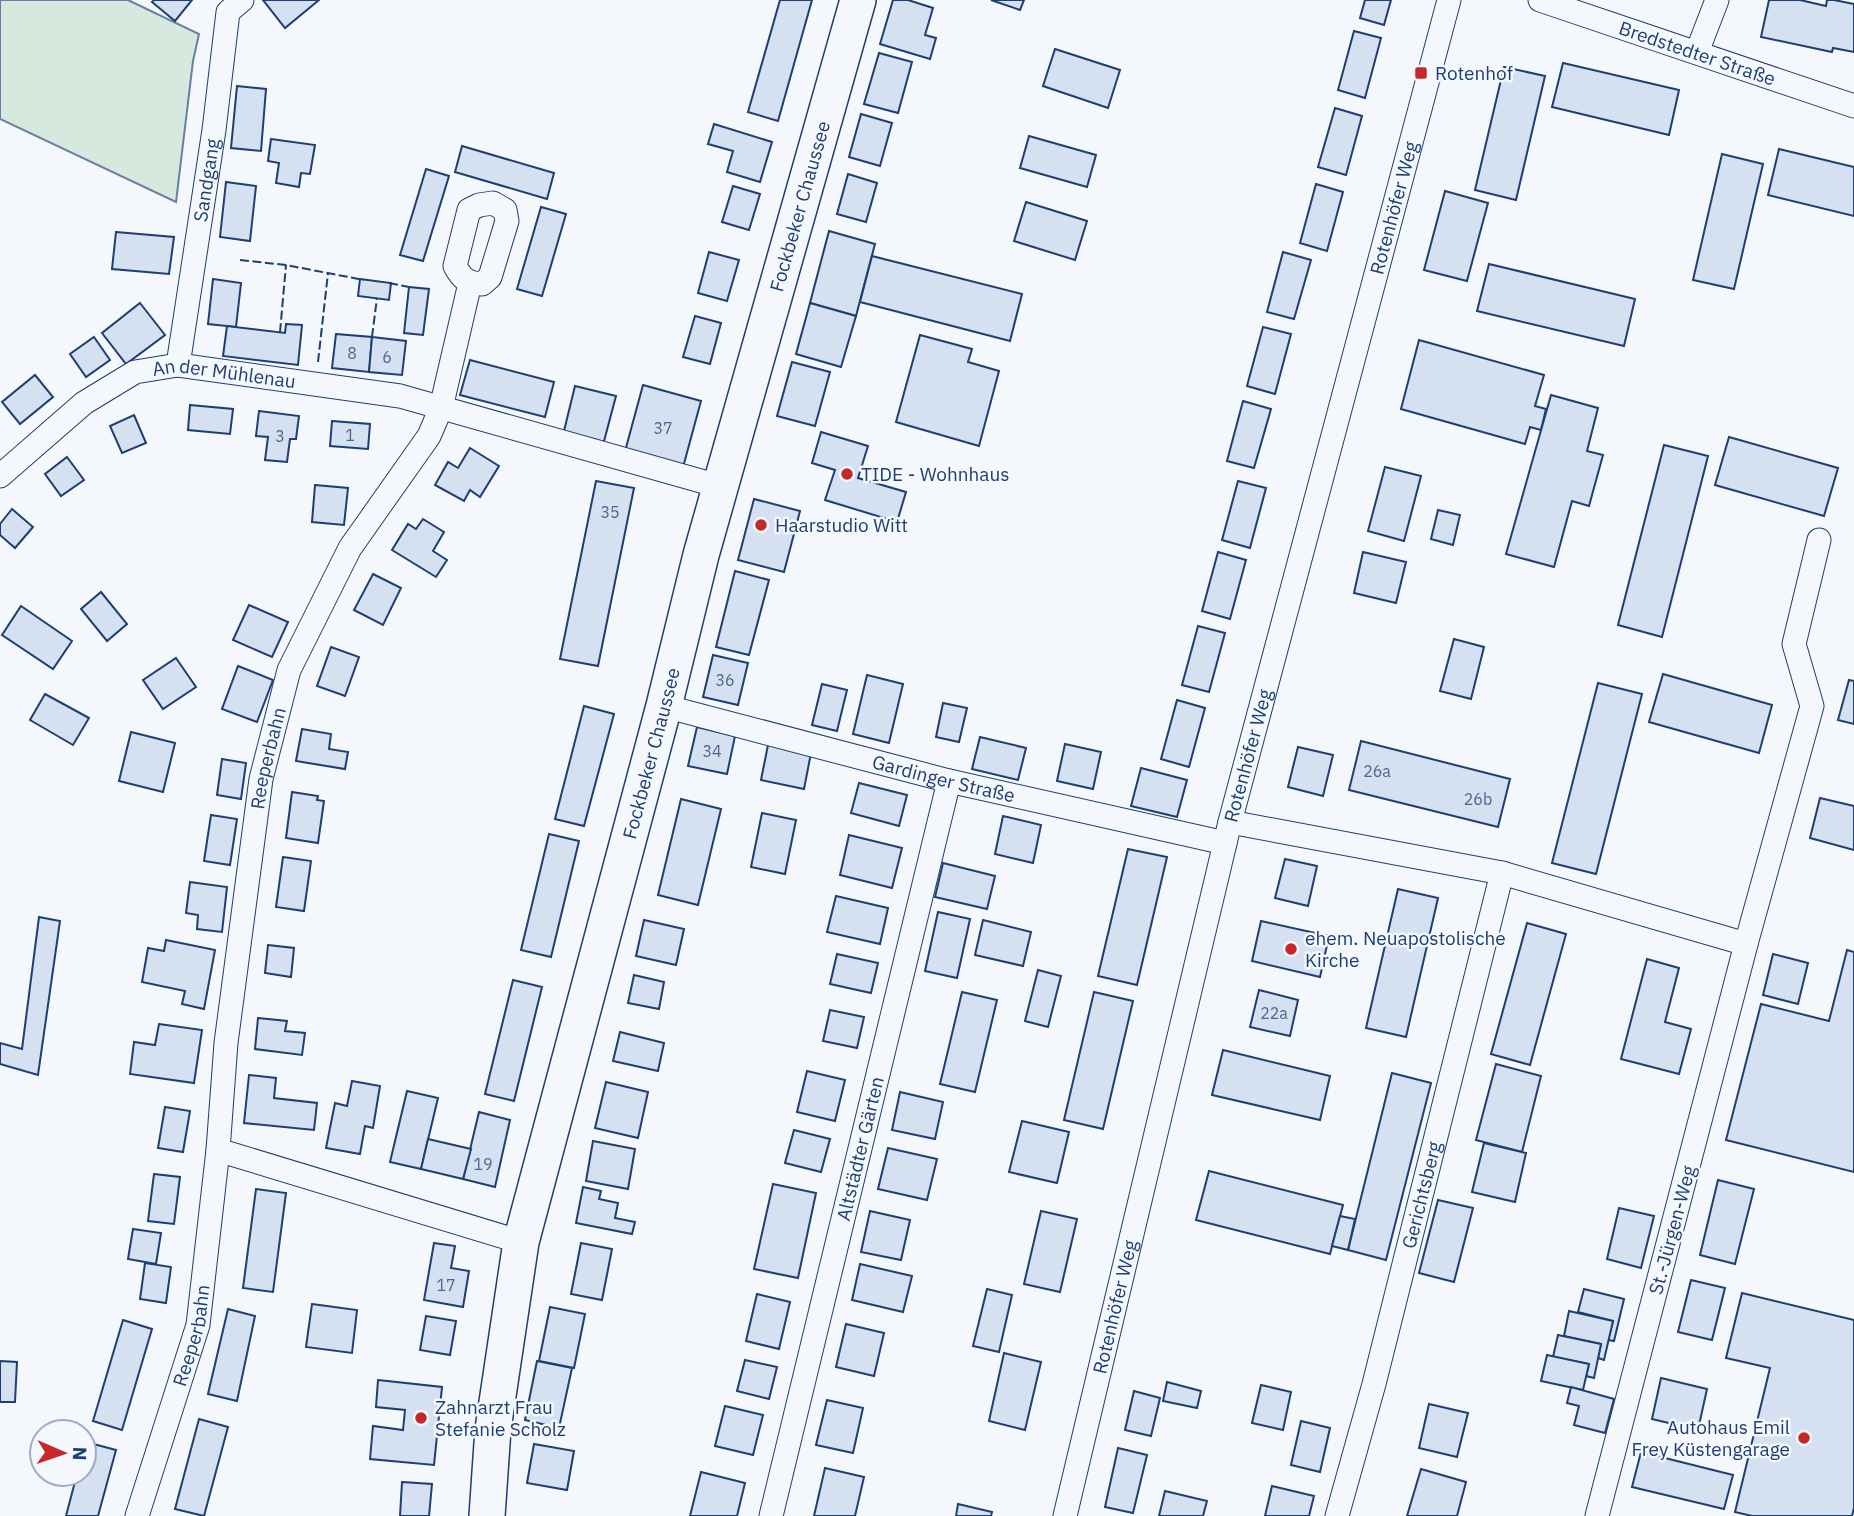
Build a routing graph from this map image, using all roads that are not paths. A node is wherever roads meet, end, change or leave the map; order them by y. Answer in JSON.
{"nodes":[{"id":1,"x":242,"y":0,"type":"edge"},
{"id":2,"x":858,"y":0,"type":"edge"},
{"id":3,"x":1449,"y":0,"type":"edge"},
{"id":4,"x":1540,"y":0,"type":"edge"},
{"id":5,"x":1717,"y":0,"type":"edge"},
{"id":6,"x":1697,"y":52,"type":"junction"},
{"id":7,"x":1854,"y":106,"type":"edge"},
{"id":8,"x":470,"y":283,"type":"dead end"},
{"id":9,"x":177,"y":365,"type":"junction"},
{"id":10,"x":441,"y":408,"type":"junction"},
{"id":11,"x":0,"y":476,"type":"edge"},
{"id":12,"x":722,"y":488,"type":"junction"},
{"id":13,"x":1819,"y":540,"type":"dead end"},
{"id":14,"x":664,"y":706,"type":"junction"},
{"id":15,"x":949,"y":781,"type":"junction"},
{"id":16,"x":1227,"y":833,"type":"junction"},
{"id":17,"x":1502,"y":873,"type":"junction"},
{"id":18,"x":1746,"y":944,"type":"junction"},
{"id":19,"x":218,"y":1150,"type":"junction"},
{"id":20,"x":522,"y":1242,"type":"junction"},
{"id":21,"x":138,"y":1516,"type":"edge"},
{"id":22,"x":487,"y":1516,"type":"edge"},
{"id":23,"x":771,"y":1516,"type":"edge"},
{"id":24,"x":1065,"y":1516,"type":"edge"},
{"id":25,"x":1337,"y":1516,"type":"edge"},
{"id":26,"x":1597,"y":1516,"type":"edge"}],
"edges":[{"from":1,"to":9,"type":"street","name":"Sandgang"},
{"from":2,"to":12,"type":"main road","name":"Fockbeker Chaussee"},
{"from":3,"to":16,"type":"street","name":"Rotenhöfer Weg"},
{"from":4,"to":6,"type":"street","name":"Bredstedter Straße"},
{"from":5,"to":6,"type":"street"},
{"from":6,"to":7,"type":"street","name":"Bredstedter Straße"},
{"from":8,"to":10,"type":"street"},
{"from":9,"to":10,"type":"street","name":"An der Mühlenau"},
{"from":9,"to":11,"type":"street","name":"An der Mühlenau"},
{"from":10,"to":12,"type":"street","name":"An der Mühlenau"},
{"from":10,"to":19,"type":"street","name":"Reeperbahn"},
{"from":12,"to":14,"type":"main road","name":"Fockbeker Chaussee"},
{"from":13,"to":18,"type":"street","name":"St.-Jürgen-Weg"},
{"from":14,"to":15,"type":"street","name":"Gardinger Straße"},
{"from":14,"to":20,"type":"main road","name":"Fockbeker Chaussee"},
{"from":15,"to":16,"type":"street","name":"Gardinger Straße"},
{"from":15,"to":23,"type":"street","name":"Altstädter Gärten"},
{"from":16,"to":17,"type":"street"},
{"from":16,"to":24,"type":"street","name":"Rotenhöfer Weg"},
{"from":17,"to":18,"type":"street"},
{"from":17,"to":25,"type":"street","name":"Gerichtsberg"},
{"from":18,"to":26,"type":"street","name":"St.-Jürgen-Weg"},
{"from":19,"to":20,"type":"street"},
{"from":19,"to":21,"type":"street","name":"Reeperbahn"},
{"from":20,"to":22,"type":"main road","name":"Fockbeker Chaussee"}]}
